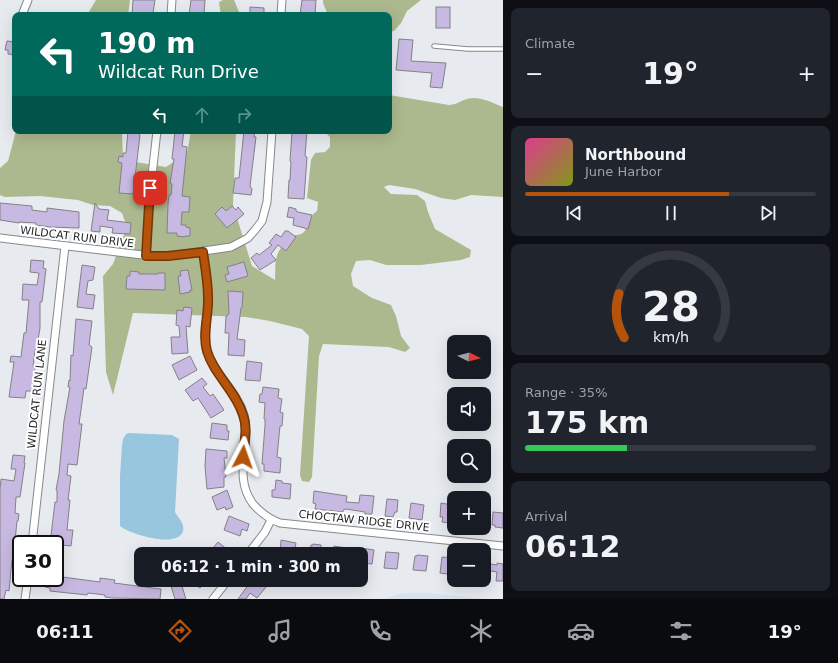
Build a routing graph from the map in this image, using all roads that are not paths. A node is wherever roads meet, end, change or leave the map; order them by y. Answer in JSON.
{"nodes":[{"id":1,"x":28,"y":0,"type":"edge"},
{"id":2,"x":172,"y":0,"type":"edge"},
{"id":3,"x":282,"y":0,"type":"edge"},
{"id":4,"x":23,"y":12,"type":"edge"},
{"id":5,"x":171,"y":12,"type":"edge"},
{"id":6,"x":281,"y":12,"type":"edge"},
{"id":7,"x":434,"y":46,"type":"dead end"},
{"id":8,"x":503,"y":49,"type":"edge"},
{"id":9,"x":157,"y":134,"type":"edge"},
{"id":10,"x":272,"y":134,"type":"edge"},
{"id":11,"x":0,"y":238,"type":"edge"},
{"id":12,"x":65,"y":246,"type":"junction"},
{"id":13,"x":203,"y":252,"type":"junction"},
{"id":14,"x":146,"y":256,"type":"junction"},
{"id":15,"x":271,"y":520,"type":"junction"},
{"id":16,"x":33,"y":535,"type":"edge"},
{"id":17,"x":503,"y":546,"type":"edge"},
{"id":18,"x":253,"y":547,"type":"edge"},
{"id":19,"x":27,"y":587,"type":"edge"},
{"id":20,"x":222,"y":587,"type":"edge"},
{"id":21,"x":25,"y":599,"type":"edge"},
{"id":22,"x":213,"y":599,"type":"edge"}],
"edges":[{"from":1,"to":4,"type":"street"},
{"from":2,"to":5,"type":"street"},
{"from":3,"to":6,"type":"street"},
{"from":7,"to":8,"type":"lane"},
{"from":9,"to":14,"type":"street"},
{"from":10,"to":13,"type":"street","name":"WILDCAT RUN DRIVE"},
{"from":11,"to":12,"type":"street","name":"WILDCAT RUN DRIVE"},
{"from":12,"to":14,"type":"street","name":"WILDCAT RUN DRIVE"},
{"from":12,"to":16,"type":"street","name":"WILDCAT RUN LANE"},
{"from":13,"to":14,"type":"street","name":"WILDCAT RUN DRIVE"},
{"from":13,"to":15,"type":"street"},
{"from":15,"to":17,"type":"street","name":"CHOCTAW RIDGE DRIVE"},
{"from":15,"to":18,"type":"street"},
{"from":19,"to":21,"type":"street"},
{"from":20,"to":22,"type":"street"}]}
